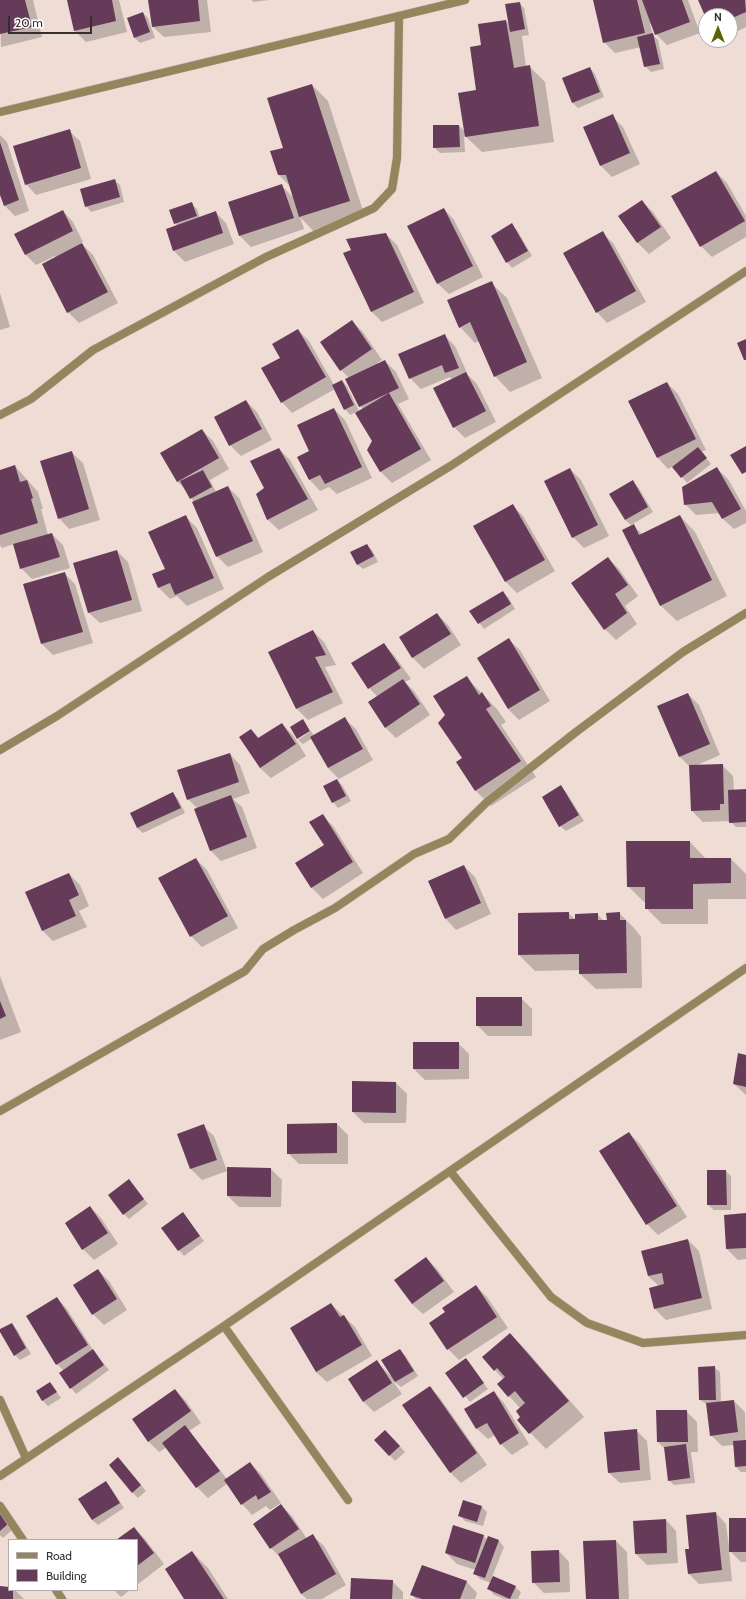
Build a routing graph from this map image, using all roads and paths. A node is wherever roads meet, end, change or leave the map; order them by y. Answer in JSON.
{"nodes":[{"id":1,"x":465,"y":0,"type":"edge"},
{"id":2,"x":399,"y":16,"type":"junction"},
{"id":3,"x":0,"y":112,"type":"edge"},
{"id":4,"x":746,"y":271,"type":"edge"},
{"id":5,"x":0,"y":415,"type":"edge"},
{"id":6,"x":746,"y":613,"type":"edge"},
{"id":7,"x":0,"y":750,"type":"edge"},
{"id":8,"x":746,"y":968,"type":"edge"},
{"id":9,"x":0,"y":1111,"type":"edge"},
{"id":10,"x":450,"y":1171,"type":"junction"},
{"id":11,"x":224,"y":1326,"type":"junction"},
{"id":12,"x":746,"y":1335,"type":"edge"},
{"id":13,"x":0,"y":1400,"type":"edge"},
{"id":14,"x":26,"y":1458,"type":"junction"},
{"id":15,"x":0,"y":1476,"type":"edge"},
{"id":16,"x":348,"y":1500,"type":"dead end"},
{"id":17,"x":0,"y":1506,"type":"edge"},
{"id":18,"x":22,"y":1539,"type":"edge"}],
"edges":[{"from":1,"to":2,"type":"street"},
{"from":2,"to":3,"type":"street"},
{"from":2,"to":5,"type":"street"},
{"from":4,"to":7,"type":"street"},
{"from":6,"to":9,"type":"street"},
{"from":8,"to":10,"type":"street"},
{"from":10,"to":11,"type":"street"},
{"from":10,"to":12,"type":"street"},
{"from":11,"to":14,"type":"street"},
{"from":11,"to":16,"type":"street"},
{"from":13,"to":14,"type":"street"},
{"from":14,"to":15,"type":"street"},
{"from":17,"to":18,"type":"street"}]}
